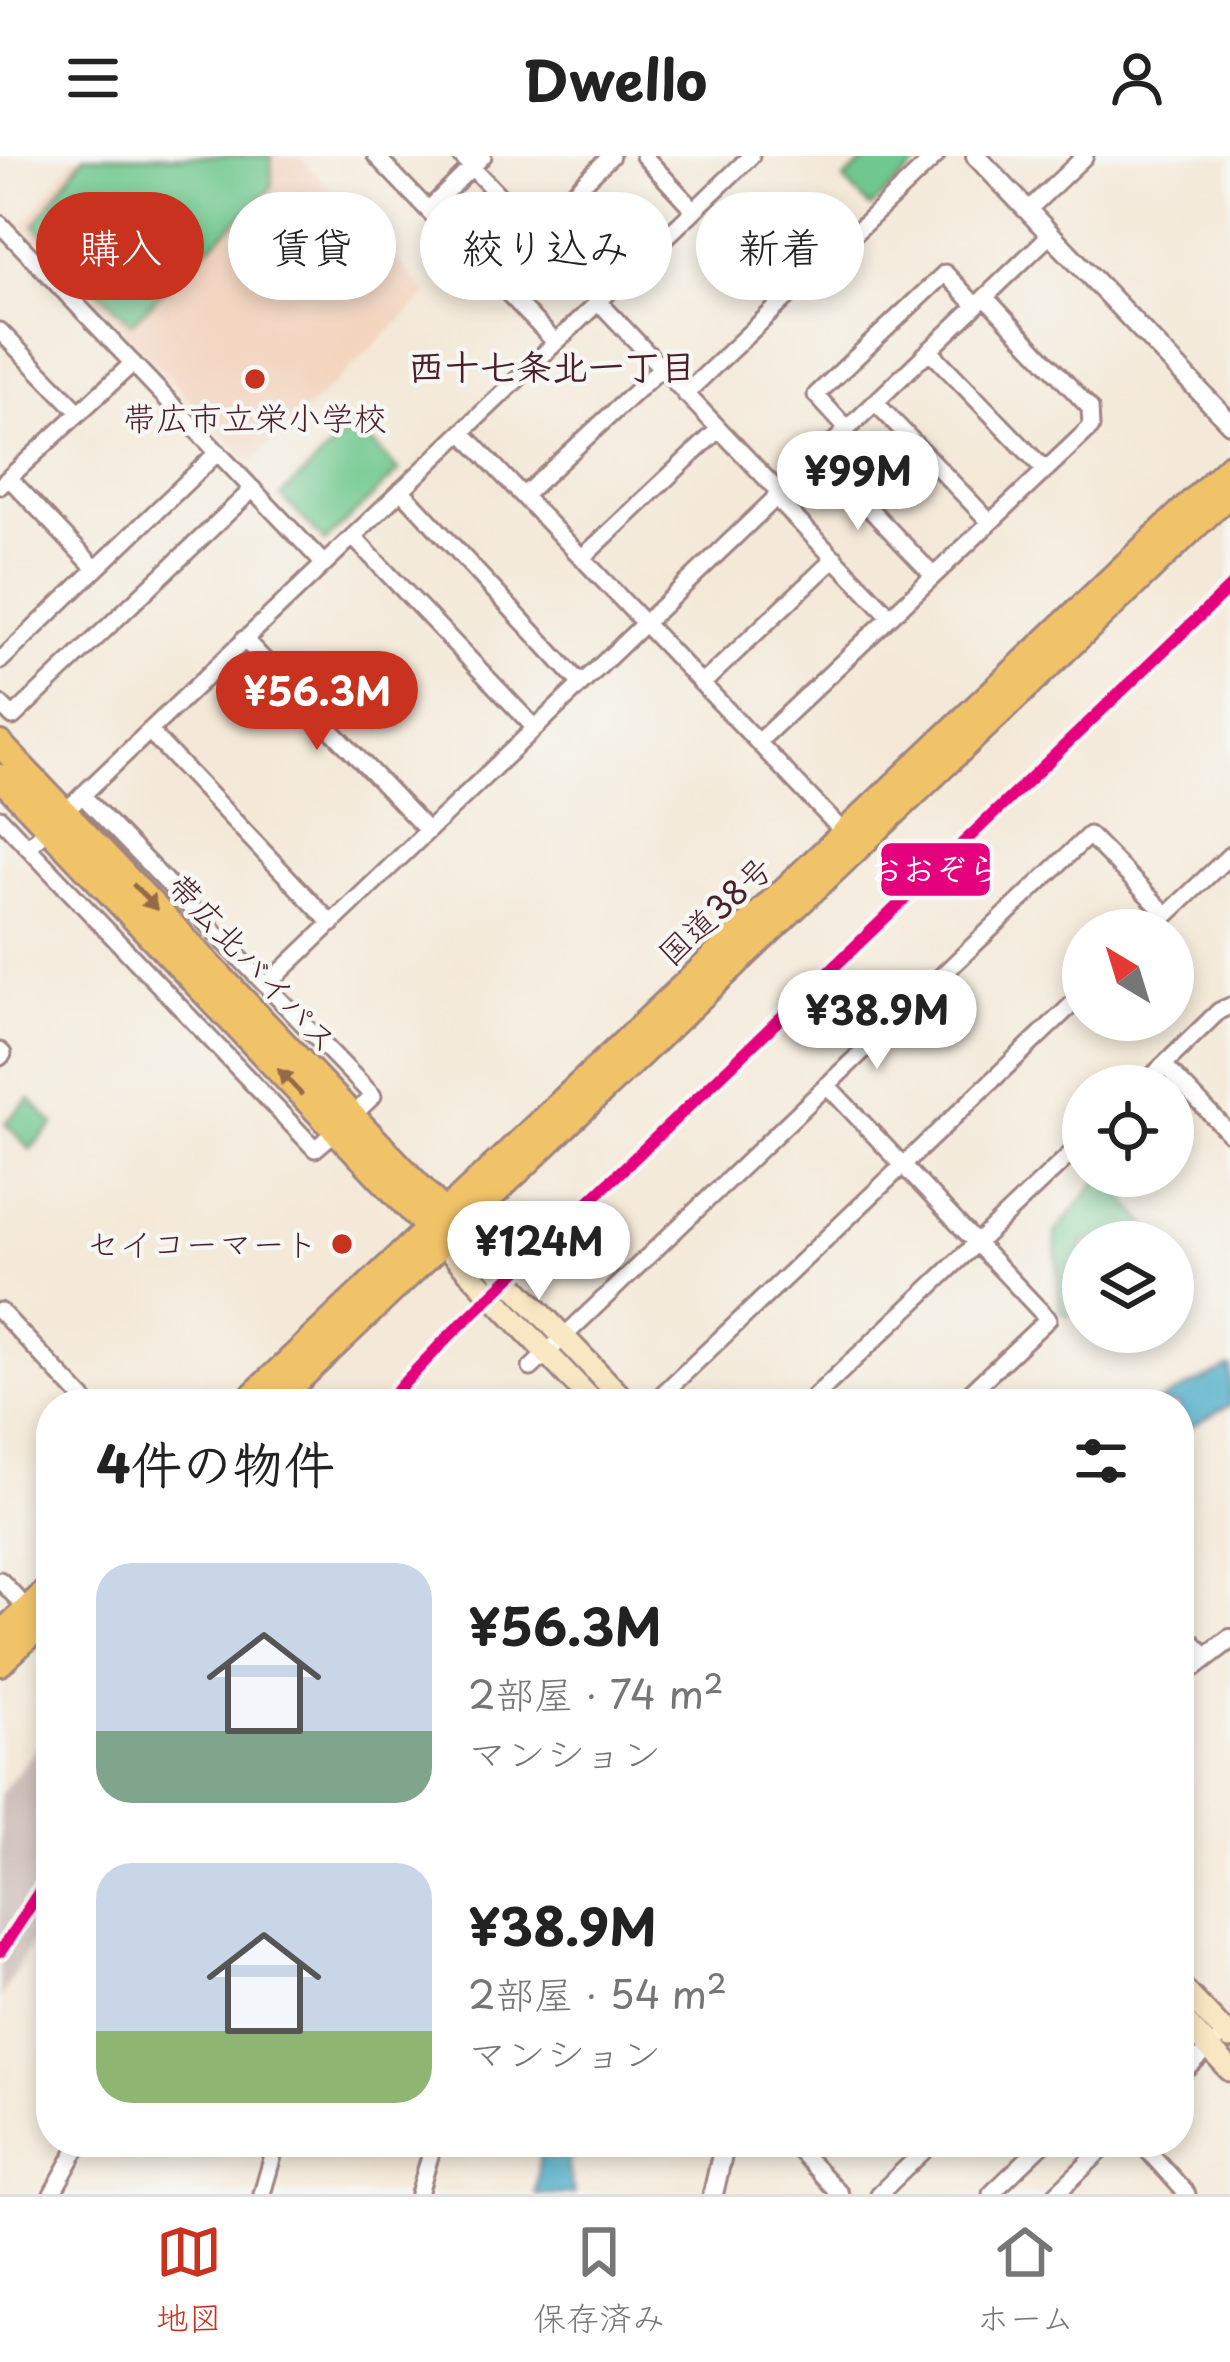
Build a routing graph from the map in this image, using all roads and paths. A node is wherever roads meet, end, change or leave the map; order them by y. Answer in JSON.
{"nodes":[{"id":1,"x":376,"y":156,"type":"edge"},
{"id":2,"x":611,"y":156,"type":"edge"},
{"id":3,"x":644,"y":156,"type":"edge"},
{"id":4,"x":751,"y":156,"type":"edge"},
{"id":5,"x":936,"y":156,"type":"edge"},
{"id":6,"x":976,"y":156,"type":"edge"},
{"id":7,"x":1085,"y":156,"type":"edge"},
{"id":8,"x":472,"y":160,"type":"edge"},
{"id":9,"x":444,"y":192,"type":"edge"},
{"id":10,"x":500,"y":192,"type":"edge"},
{"id":11,"x":575,"y":192,"type":"edge"},
{"id":12,"x":420,"y":202,"type":"edge"},
{"id":13,"x":694,"y":210,"type":"junction"},
{"id":14,"x":1028,"y":210,"type":"junction"},
{"id":15,"x":0,"y":224,"type":"edge"},
{"id":16,"x":1051,"y":234,"type":"junction"},
{"id":17,"x":514,"y":300,"type":"edge"},
{"id":18,"x":980,"y":301,"type":"junction"},
{"id":19,"x":598,"y":302,"type":"junction"},
{"id":20,"x":0,"y":332,"type":"edge"},
{"id":21,"x":555,"y":342,"type":"junction"},
{"id":22,"x":929,"y":350,"type":"junction"},
{"id":23,"x":133,"y":363,"type":"junction"},
{"id":24,"x":661,"y":368,"type":"junction"},
{"id":25,"x":685,"y":394,"type":"junction"},
{"id":26,"x":875,"y":402,"type":"junction"},
{"id":27,"x":79,"y":412,"type":"junction"},
{"id":28,"x":1230,"y":423,"type":"edge"},
{"id":29,"x":719,"y":429,"type":"junction"},
{"id":30,"x":847,"y":429,"type":"junction"},
{"id":31,"x":462,"y":432,"type":"junction"},
{"id":32,"x":218,"y":452,"type":"junction"},
{"id":33,"x":819,"y":456,"type":"junction"},
{"id":34,"x":1230,"y":466,"type":"edge"},
{"id":35,"x":1044,"y":469,"type":"junction"},
{"id":36,"x":3,"y":481,"type":"edge"},
{"id":37,"x":253,"y":489,"type":"junction"},
{"id":38,"x":401,"y":490,"type":"junction"},
{"id":39,"x":1230,"y":493,"type":"edge"},
{"id":40,"x":778,"y":495,"type":"junction"},
{"id":41,"x":523,"y":496,"type":"junction"},
{"id":42,"x":989,"y":521,"type":"junction"},
{"id":43,"x":353,"y":537,"type":"junction"},
{"id":44,"x":582,"y":557,"type":"junction"},
{"id":45,"x":835,"y":558,"type":"junction"},
{"id":46,"x":324,"y":564,"type":"junction"},
{"id":47,"x":96,"y":568,"type":"junction"},
{"id":48,"x":933,"y":575,"type":"junction"},
{"id":49,"x":890,"y":616,"type":"junction"},
{"id":50,"x":643,"y":624,"type":"junction"},
{"id":51,"x":244,"y":639,"type":"junction"},
{"id":52,"x":0,"y":661,"type":"edge"},
{"id":53,"x":580,"y":682,"type":"junction"},
{"id":54,"x":702,"y":683,"type":"junction"},
{"id":55,"x":0,"y":704,"type":"edge"},
{"id":56,"x":534,"y":727,"type":"junction"},
{"id":57,"x":149,"y":731,"type":"junction"},
{"id":58,"x":758,"y":742,"type":"junction"},
{"id":59,"x":0,"y":744,"type":"edge"},
{"id":60,"x":0,"y":777,"type":"edge"},
{"id":61,"x":65,"y":812,"type":"junction"},
{"id":62,"x":0,"y":818,"type":"edge"},
{"id":63,"x":427,"y":830,"type":"junction"},
{"id":64,"x":851,"y":841,"type":"junction"},
{"id":65,"x":28,"y":848,"type":"junction"},
{"id":66,"x":1230,"y":855,"type":"edge"},
{"id":67,"x":1161,"y":909,"type":"edge"},
{"id":68,"x":1173,"y":909,"type":"edge"},
{"id":69,"x":332,"y":924,"type":"junction"},
{"id":70,"x":268,"y":984,"type":"junction"},
{"id":71,"x":1230,"y":1006,"type":"edge"},
{"id":72,"x":1062,"y":1014,"type":"edge"},
{"id":73,"x":1164,"y":1065,"type":"edge"},
{"id":74,"x":826,"y":1085,"type":"junction"},
{"id":75,"x":1194,"y":1096,"type":"edge"},
{"id":76,"x":344,"y":1124,"type":"junction"},
{"id":77,"x":1230,"y":1134,"type":"edge"},
{"id":78,"x":1062,"y":1162,"type":"edge"},
{"id":79,"x":901,"y":1166,"type":"junction"},
{"id":80,"x":443,"y":1228,"type":"junction"},
{"id":81,"x":976,"y":1245,"type":"junction"},
{"id":82,"x":0,"y":1311,"type":"edge"},
{"id":83,"x":565,"y":1335,"type":"junction"},
{"id":84,"x":539,"y":1360,"type":"junction"},
{"id":85,"x":74,"y":1389,"type":"edge"},
{"id":86,"x":261,"y":1389,"type":"edge"},
{"id":87,"x":287,"y":1389,"type":"edge"},
{"id":88,"x":576,"y":1389,"type":"edge"},
{"id":89,"x":614,"y":1389,"type":"edge"},
{"id":90,"x":668,"y":1389,"type":"edge"},
{"id":91,"x":823,"y":1389,"type":"edge"},
{"id":92,"x":974,"y":1389,"type":"edge"},
{"id":93,"x":0,"y":1580,"type":"edge"},
{"id":94,"x":36,"y":1612,"type":"edge"},
{"id":95,"x":36,"y":1618,"type":"edge"},
{"id":96,"x":36,"y":1621,"type":"edge"},
{"id":97,"x":0,"y":1635,"type":"edge"},
{"id":98,"x":1230,"y":1639,"type":"edge"},
{"id":99,"x":1194,"y":1644,"type":"edge"},
{"id":100,"x":1205,"y":1655,"type":"junction"},
{"id":101,"x":0,"y":1663,"type":"edge"},
{"id":102,"x":1194,"y":1665,"type":"edge"},
{"id":103,"x":1194,"y":2002,"type":"edge"},
{"id":104,"x":1194,"y":2023,"type":"edge"},
{"id":105,"x":1224,"y":2037,"type":"edge"},
{"id":106,"x":1194,"y":2064,"type":"edge"},
{"id":107,"x":1230,"y":2070,"type":"edge"},
{"id":108,"x":73,"y":2157,"type":"edge"},
{"id":109,"x":273,"y":2157,"type":"edge"},
{"id":110,"x":430,"y":2157,"type":"edge"},
{"id":111,"x":722,"y":2157,"type":"edge"},
{"id":112,"x":807,"y":2157,"type":"edge"},
{"id":113,"x":917,"y":2157,"type":"edge"},
{"id":114,"x":1032,"y":2157,"type":"edge"},
{"id":115,"x":1094,"y":2157,"type":"edge"},
{"id":116,"x":1154,"y":2157,"type":"edge"},
{"id":117,"x":1002,"y":2190,"type":"edge"},
{"id":118,"x":832,"y":2191,"type":"edge"},
{"id":119,"x":52,"y":2194,"type":"edge"},
{"id":120,"x":262,"y":2194,"type":"edge"},
{"id":121,"x":419,"y":2194,"type":"edge"},
{"id":122,"x":713,"y":2194,"type":"edge"},
{"id":123,"x":879,"y":2194,"type":"edge"},
{"id":124,"x":1056,"y":2194,"type":"edge"},
{"id":125,"x":1187,"y":2194,"type":"edge"}],
"edges":[{"from":1,"to":12,"type":"street"},
{"from":2,"to":11,"type":"street"},
{"from":3,"to":13,"type":"street"},
{"from":4,"to":13,"type":"street"},
{"from":5,"to":25,"type":"street"},
{"from":6,"to":14,"type":"street"},
{"from":7,"to":14,"type":"street"},
{"from":8,"to":9,"type":"street"},
{"from":8,"to":10,"type":"street"},
{"from":13,"to":19,"type":"street"},
{"from":14,"to":16,"type":"street"},
{"from":15,"to":23,"type":"street"},
{"from":16,"to":18,"type":"street"},
{"from":16,"to":28,"type":"street"},
{"from":17,"to":21,"type":"street"},
{"from":18,"to":22,"type":"street"},
{"from":18,"to":30,"type":"street"},
{"from":18,"to":35,"type":"street"},
{"from":19,"to":21,"type":"street"},
{"from":19,"to":24,"type":"street"},
{"from":20,"to":27,"type":"street"},
{"from":21,"to":31,"type":"street"},
{"from":22,"to":26,"type":"street"},
{"from":22,"to":35,"type":"street"},
{"from":23,"to":27,"type":"street"},
{"from":23,"to":32,"type":"street"},
{"from":24,"to":25,"type":"street"},
{"from":24,"to":41,"type":"street"},
{"from":25,"to":29,"type":"street"},
{"from":26,"to":30,"type":"street"},
{"from":26,"to":42,"type":"street"},
{"from":27,"to":36,"type":"street"},
{"from":29,"to":40,"type":"street"},
{"from":29,"to":44,"type":"street"},
{"from":30,"to":33,"type":"street"},
{"from":31,"to":38,"type":"street"},
{"from":31,"to":41,"type":"street"},
{"from":32,"to":37,"type":"street"},
{"from":32,"to":47,"type":"street"},
{"from":33,"to":40,"type":"street"},
{"from":33,"to":48,"type":"street"},
{"from":34,"to":64,"type":"highway","name":"国道38号"},
{"from":35,"to":42,"type":"street"},
{"from":36,"to":47,"type":"street"},
{"from":37,"to":46,"type":"street"},
{"from":37,"to":55,"type":"street"},
{"from":38,"to":43,"type":"street"},
{"from":38,"to":53,"type":"street"},
{"from":39,"to":64,"type":"highway","name":"国道38号"},
{"from":40,"to":45,"type":"street"},
{"from":40,"to":50,"type":"street"},
{"from":41,"to":44,"type":"street"},
{"from":42,"to":48,"type":"street"},
{"from":43,"to":46,"type":"street"},
{"from":43,"to":56,"type":"street"},
{"from":44,"to":50,"type":"street"},
{"from":45,"to":49,"type":"street"},
{"from":45,"to":54,"type":"street"},
{"from":46,"to":51,"type":"street"},
{"from":47,"to":52,"type":"street"},
{"from":48,"to":49,"type":"street"},
{"from":49,"to":58,"type":"street"},
{"from":50,"to":53,"type":"street"},
{"from":50,"to":54,"type":"street"},
{"from":51,"to":57,"type":"street"},
{"from":51,"to":63,"type":"street"},
{"from":53,"to":56,"type":"street"},
{"from":54,"to":58,"type":"street"},
{"from":56,"to":63,"type":"street"},
{"from":57,"to":61,"type":"street"},
{"from":57,"to":69,"type":"street"},
{"from":58,"to":64,"type":"street"},
{"from":59,"to":61,"type":"highway"},
{"from":60,"to":61,"type":"highway"},
{"from":61,"to":65,"type":"street"},
{"from":61,"to":70,"type":"street"},
{"from":61,"to":76,"type":"highway"},
{"from":62,"to":65,"type":"street"},
{"from":63,"to":69,"type":"street"},
{"from":64,"to":80,"type":"highway","name":"国道38号"},
{"from":65,"to":76,"type":"street"},
{"from":66,"to":68,"type":"street"},
{"from":67,"to":74,"type":"street"},
{"from":69,"to":70,"type":"street"},
{"from":70,"to":76,"type":"street"},
{"from":71,"to":73,"type":"street"},
{"from":72,"to":79,"type":"street"},
{"from":74,"to":79,"type":"street"},
{"from":74,"to":83,"type":"street"},
{"from":75,"to":77,"type":"street"},
{"from":76,"to":80,"type":"highway"},
{"from":78,"to":81,"type":"street"},
{"from":79,"to":81,"type":"street"},
{"from":79,"to":90,"type":"street"},
{"from":80,"to":83,"type":"main road"},
{"from":80,"to":84,"type":"main road"},
{"from":80,"to":86,"type":"highway","name":"国道38号"},
{"from":80,"to":87,"type":"highway","name":"国道38号"},
{"from":81,"to":91,"type":"street"},
{"from":81,"to":92,"type":"street"},
{"from":82,"to":85,"type":"street"},
{"from":83,"to":84,"type":"street"},
{"from":83,"to":89,"type":"main road"},
{"from":84,"to":88,"type":"main road"},
{"from":93,"to":94,"type":"street"},
{"from":95,"to":97,"type":"highway"},
{"from":96,"to":101,"type":"highway"},
{"from":98,"to":100,"type":"street"},
{"from":99,"to":100,"type":"street"},
{"from":100,"to":102,"type":"street"},
{"from":103,"to":105,"type":"main road"},
{"from":104,"to":105,"type":"main road"},
{"from":105,"to":106,"type":"street"},
{"from":105,"to":107,"type":"main road"},
{"from":108,"to":119,"type":"street"},
{"from":109,"to":120,"type":"street"},
{"from":110,"to":121,"type":"street"},
{"from":111,"to":122,"type":"street"},
{"from":112,"to":118,"type":"street"},
{"from":113,"to":123,"type":"street"},
{"from":114,"to":117,"type":"street"},
{"from":115,"to":124,"type":"street"},
{"from":116,"to":125,"type":"street"}]}
